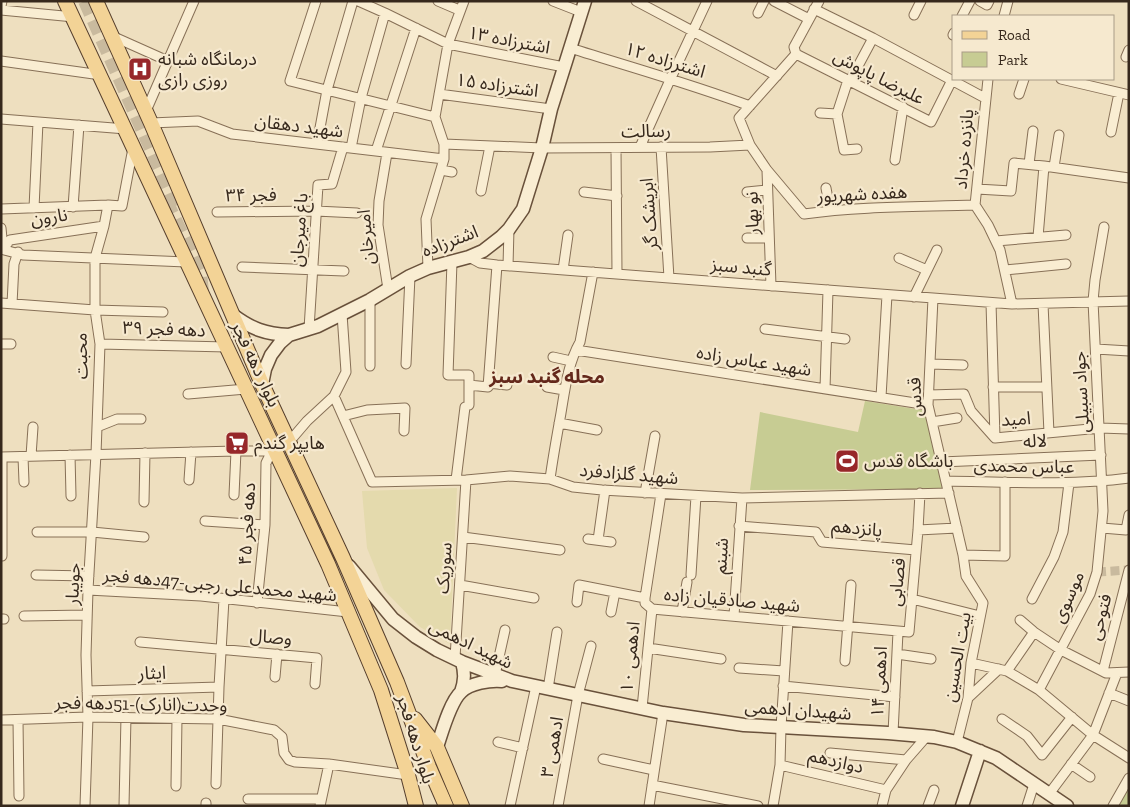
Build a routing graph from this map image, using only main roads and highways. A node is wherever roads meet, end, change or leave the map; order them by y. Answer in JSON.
{"nodes":[{"id":1,"x":65,"y":1,"type":"edge"},
{"id":2,"x":100,"y":3,"type":"edge"},
{"id":3,"x":407,"y":708,"type":"junction"},
{"id":4,"x":429,"y":767,"type":"junction"},
{"id":5,"x":416,"y":806,"type":"edge"},
{"id":6,"x":436,"y":806,"type":"edge"},
{"id":7,"x":446,"y":806,"type":"edge"},
{"id":8,"x":462,"y":806,"type":"edge"}],
"edges":[{"from":1,"to":5,"type":"main road","name":"بلوار دهه فجر"},
{"from":2,"to":3,"type":"main road","name":"بلوار دهه فجر"},
{"from":3,"to":4,"type":"main road","name":"بلوار دهه فجر"},
{"from":3,"to":8,"type":"main road"},
{"from":4,"to":6,"type":"main road"},
{"from":4,"to":7,"type":"main road","name":"بلوار دهه فجر"}]}
